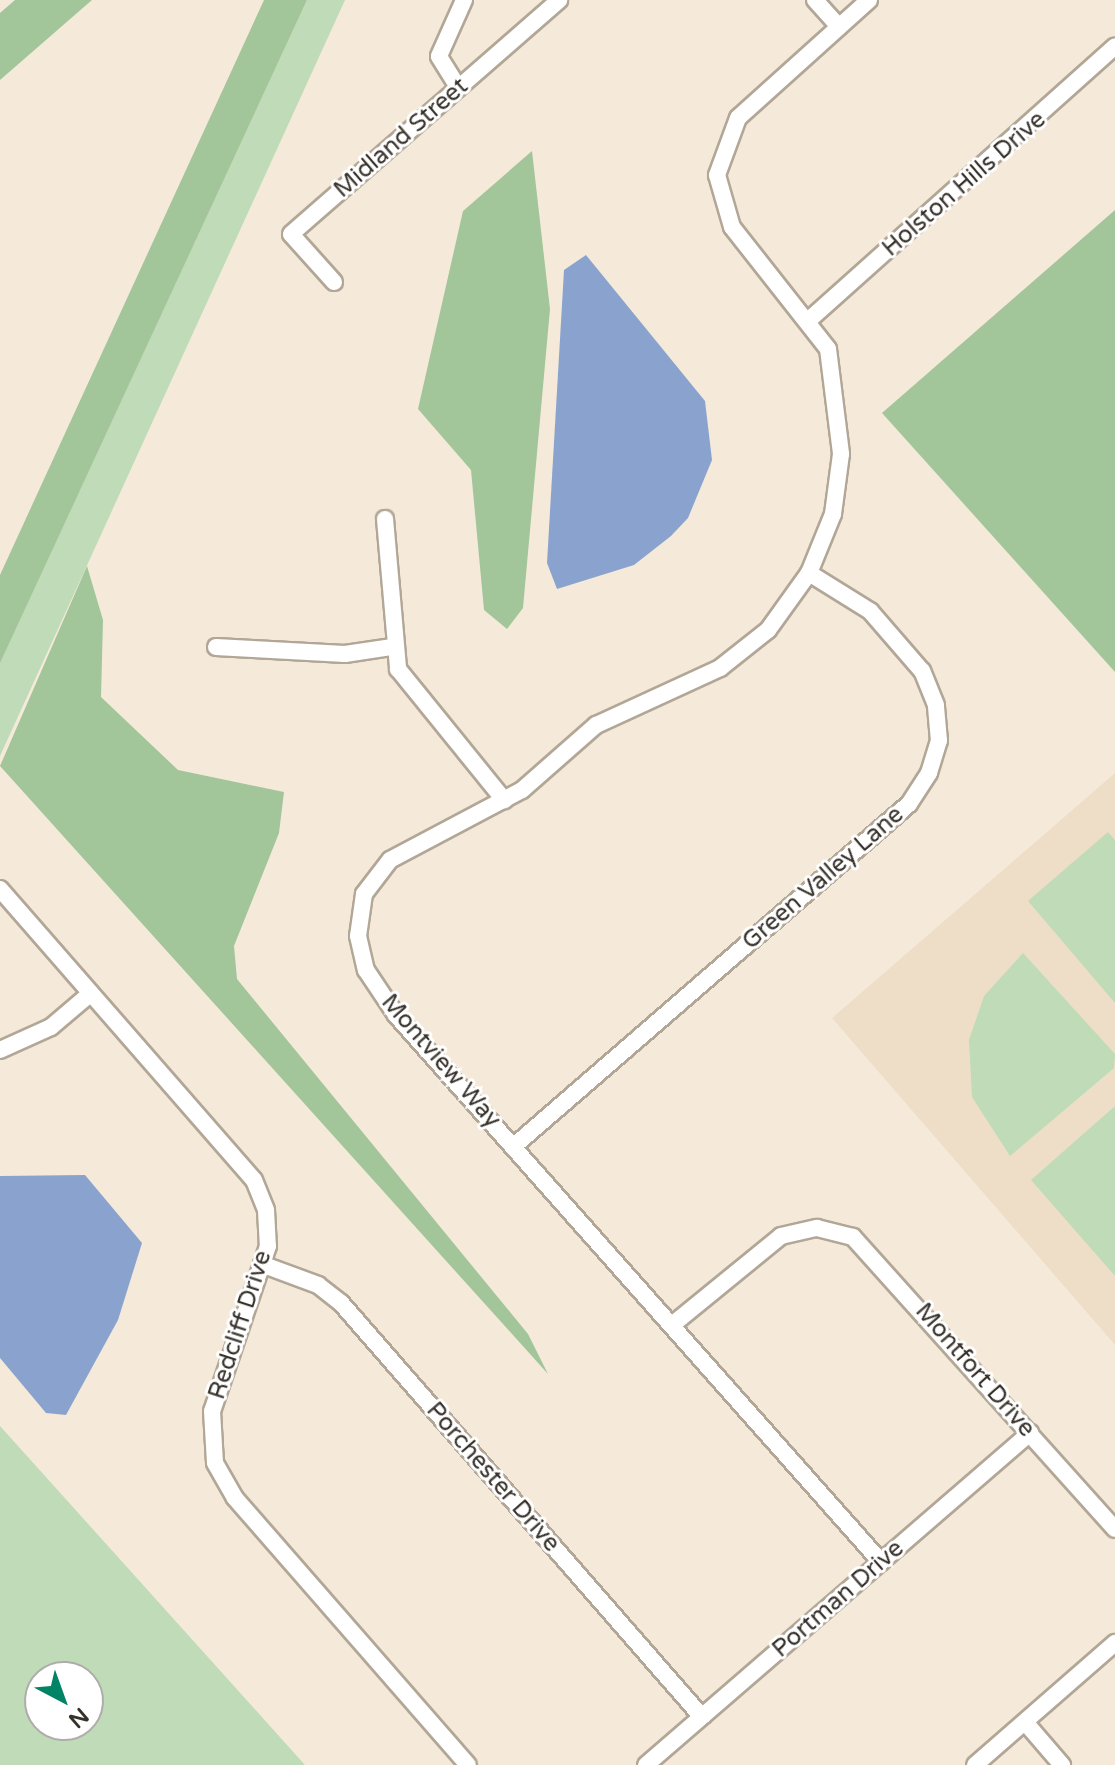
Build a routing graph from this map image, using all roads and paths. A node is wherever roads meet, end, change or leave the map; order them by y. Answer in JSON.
{"nodes":[{"id":1,"x":464,"y":0,"type":"edge"},
{"id":2,"x":559,"y":0,"type":"edge"},
{"id":3,"x":815,"y":0,"type":"edge"},
{"id":4,"x":869,"y":0,"type":"edge"},
{"id":5,"x":839,"y":27,"type":"junction"},
{"id":6,"x":1115,"y":46,"type":"edge"},
{"id":7,"x":458,"y":87,"type":"junction"},
{"id":8,"x":334,"y":282,"type":"dead end"},
{"id":9,"x":810,"y":319,"type":"junction"},
{"id":10,"x":385,"y":519,"type":"dead end"},
{"id":11,"x":809,"y":573,"type":"junction"},
{"id":12,"x":216,"y":647,"type":"dead end"},
{"id":13,"x":392,"y":647,"type":"junction"},
{"id":14,"x":504,"y":800,"type":"junction"},
{"id":15,"x":0,"y":889,"type":"edge"},
{"id":16,"x":91,"y":993,"type":"junction"},
{"id":17,"x":0,"y":1050,"type":"edge"},
{"id":18,"x":514,"y":1146,"type":"junction"},
{"id":19,"x":264,"y":1265,"type":"junction"},
{"id":20,"x":672,"y":1325,"type":"junction"},
{"id":21,"x":1030,"y":1433,"type":"junction"},
{"id":22,"x":1115,"y":1529,"type":"edge"},
{"id":23,"x":881,"y":1562,"type":"junction"},
{"id":24,"x":1115,"y":1643,"type":"edge"},
{"id":25,"x":702,"y":1717,"type":"junction"},
{"id":26,"x":1025,"y":1722,"type":"junction"},
{"id":27,"x":468,"y":1765,"type":"edge"},
{"id":28,"x":646,"y":1765,"type":"edge"},
{"id":29,"x":975,"y":1765,"type":"edge"},
{"id":30,"x":1062,"y":1765,"type":"edge"}],
"edges":[{"from":1,"to":7,"type":"street"},
{"from":2,"to":7,"type":"street","name":"Midland Street"},
{"from":3,"to":5,"type":"street"},
{"from":4,"to":5,"type":"street","name":"Montview Way"},
{"from":5,"to":9,"type":"street","name":"Montview Way"},
{"from":6,"to":9,"type":"street","name":"Holston Hills Drive"},
{"from":7,"to":8,"type":"street","name":"Midland Street"},
{"from":9,"to":11,"type":"street","name":"Montview Way"},
{"from":10,"to":13,"type":"street"},
{"from":11,"to":14,"type":"street","name":"Montview Way"},
{"from":11,"to":18,"type":"street","name":"Green Valley Lane"},
{"from":12,"to":13,"type":"street"},
{"from":13,"to":14,"type":"street"},
{"from":14,"to":18,"type":"street","name":"Montview Way"},
{"from":15,"to":16,"type":"street","name":"Redcliff Drive"},
{"from":16,"to":17,"type":"street"},
{"from":16,"to":19,"type":"street","name":"Redcliff Drive"},
{"from":18,"to":20,"type":"street","name":"Montview Way"},
{"from":19,"to":25,"type":"street","name":"Porchester Drive"},
{"from":19,"to":27,"type":"street","name":"Redcliff Drive"},
{"from":20,"to":21,"type":"street","name":"Montfort Drive"},
{"from":20,"to":23,"type":"street","name":"Montview Way"},
{"from":21,"to":22,"type":"street","name":"Montfort Drive"},
{"from":21,"to":23,"type":"street","name":"Portman Drive"},
{"from":23,"to":25,"type":"street","name":"Portman Drive"},
{"from":24,"to":26,"type":"street"},
{"from":25,"to":28,"type":"street","name":"Portman Drive"},
{"from":26,"to":29,"type":"street"},
{"from":26,"to":30,"type":"street"}]}
